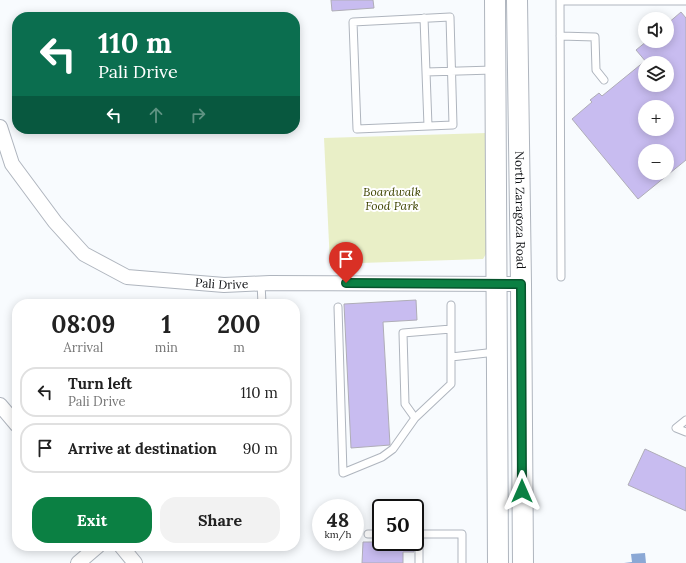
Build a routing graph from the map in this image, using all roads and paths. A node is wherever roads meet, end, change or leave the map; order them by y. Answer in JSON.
{"nodes":[{"id":1,"x":495,"y":0,"type":"edge"},
{"id":2,"x":517,"y":0,"type":"edge"},
{"id":3,"x":560,"y":1,"type":"edge"},
{"id":4,"x":686,"y":1,"type":"edge"},
{"id":5,"x":424,"y":18,"type":"junction"},
{"id":6,"x":560,"y":36,"type":"junction"},
{"id":7,"x":496,"y":70,"type":"junction"},
{"id":8,"x":426,"y":72,"type":"junction"},
{"id":9,"x":452,"y":72,"type":"junction"},
{"id":10,"x":604,"y":80,"type":"dead end"},
{"id":11,"x":428,"y":126,"type":"junction"},
{"id":12,"x":0,"y":127,"type":"edge"},
{"id":13,"x":561,"y":277,"type":"dead end"},
{"id":14,"x":261,"y":283,"type":"junction"},
{"id":15,"x":496,"y":284,"type":"junction"},
{"id":16,"x":521,"y":284,"type":"junction"},
{"id":17,"x":262,"y":299,"type":"edge"},
{"id":18,"x":451,"y":304,"type":"dead end"},
{"id":19,"x":338,"y":307,"type":"dead end"},
{"id":20,"x":451,"y":329,"type":"junction"},
{"id":21,"x":497,"y":352,"type":"junction"},
{"id":22,"x":451,"y":357,"type":"junction"},
{"id":23,"x":415,"y":418,"type":"junction"},
{"id":24,"x":686,"y":420,"type":"edge"},
{"id":25,"x":686,"y":432,"type":"edge"},
{"id":26,"x":368,"y":534,"type":"dead end"},
{"id":27,"x":372,"y":534,"type":"edge"},
{"id":28,"x":424,"y":534,"type":"edge"},
{"id":29,"x":92,"y":551,"type":"edge"},
{"id":30,"x":125,"y":551,"type":"edge"},
{"id":31,"x":418,"y":551,"type":"edge"},
{"id":32,"x":78,"y":563,"type":"edge"},
{"id":33,"x":135,"y":563,"type":"edge"},
{"id":34,"x":419,"y":563,"type":"edge"},
{"id":35,"x":462,"y":563,"type":"edge"},
{"id":36,"x":498,"y":563,"type":"edge"},
{"id":37,"x":523,"y":563,"type":"edge"}],
"edges":[{"from":1,"to":7,"type":"main road","name":"North Zaragoza Road"},
{"from":2,"to":16,"type":"main road","name":"North Zaragoza Road"},
{"from":3,"to":4,"type":"lane"},
{"from":3,"to":6,"type":"lane"},
{"from":5,"to":8,"type":"lane"},
{"from":5,"to":9,"type":"lane"},
{"from":5,"to":11,"type":"lane"},
{"from":6,"to":10,"type":"lane"},
{"from":6,"to":13,"type":"lane"},
{"from":7,"to":9,"type":"lane"},
{"from":7,"to":15,"type":"main road","name":"North Zaragoza Road"},
{"from":8,"to":9,"type":"lane"},
{"from":8,"to":11,"type":"lane"},
{"from":9,"to":11,"type":"lane"},
{"from":12,"to":14,"type":"street","name":"Pali Drive"},
{"from":14,"to":15,"type":"street","name":"Pali Drive"},
{"from":14,"to":17,"type":"lane"},
{"from":15,"to":16,"type":"street","name":"Pali Drive"},
{"from":15,"to":21,"type":"main road","name":"North Zaragoza Road"},
{"from":16,"to":37,"type":"main road","name":"North Zaragoza Road"},
{"from":18,"to":20,"type":"lane"},
{"from":19,"to":23,"type":"lane"},
{"from":20,"to":22,"type":"lane"},
{"from":20,"to":23,"type":"lane"},
{"from":21,"to":22,"type":"lane"},
{"from":21,"to":36,"type":"main road","name":"North Zaragoza Road"},
{"from":22,"to":23,"type":"lane"},
{"from":24,"to":25,"type":"lane"},
{"from":26,"to":27,"type":"lane"},
{"from":28,"to":35,"type":"lane"},
{"from":29,"to":32,"type":"street"},
{"from":30,"to":33,"type":"street"},
{"from":31,"to":34,"type":"lane"}]}
